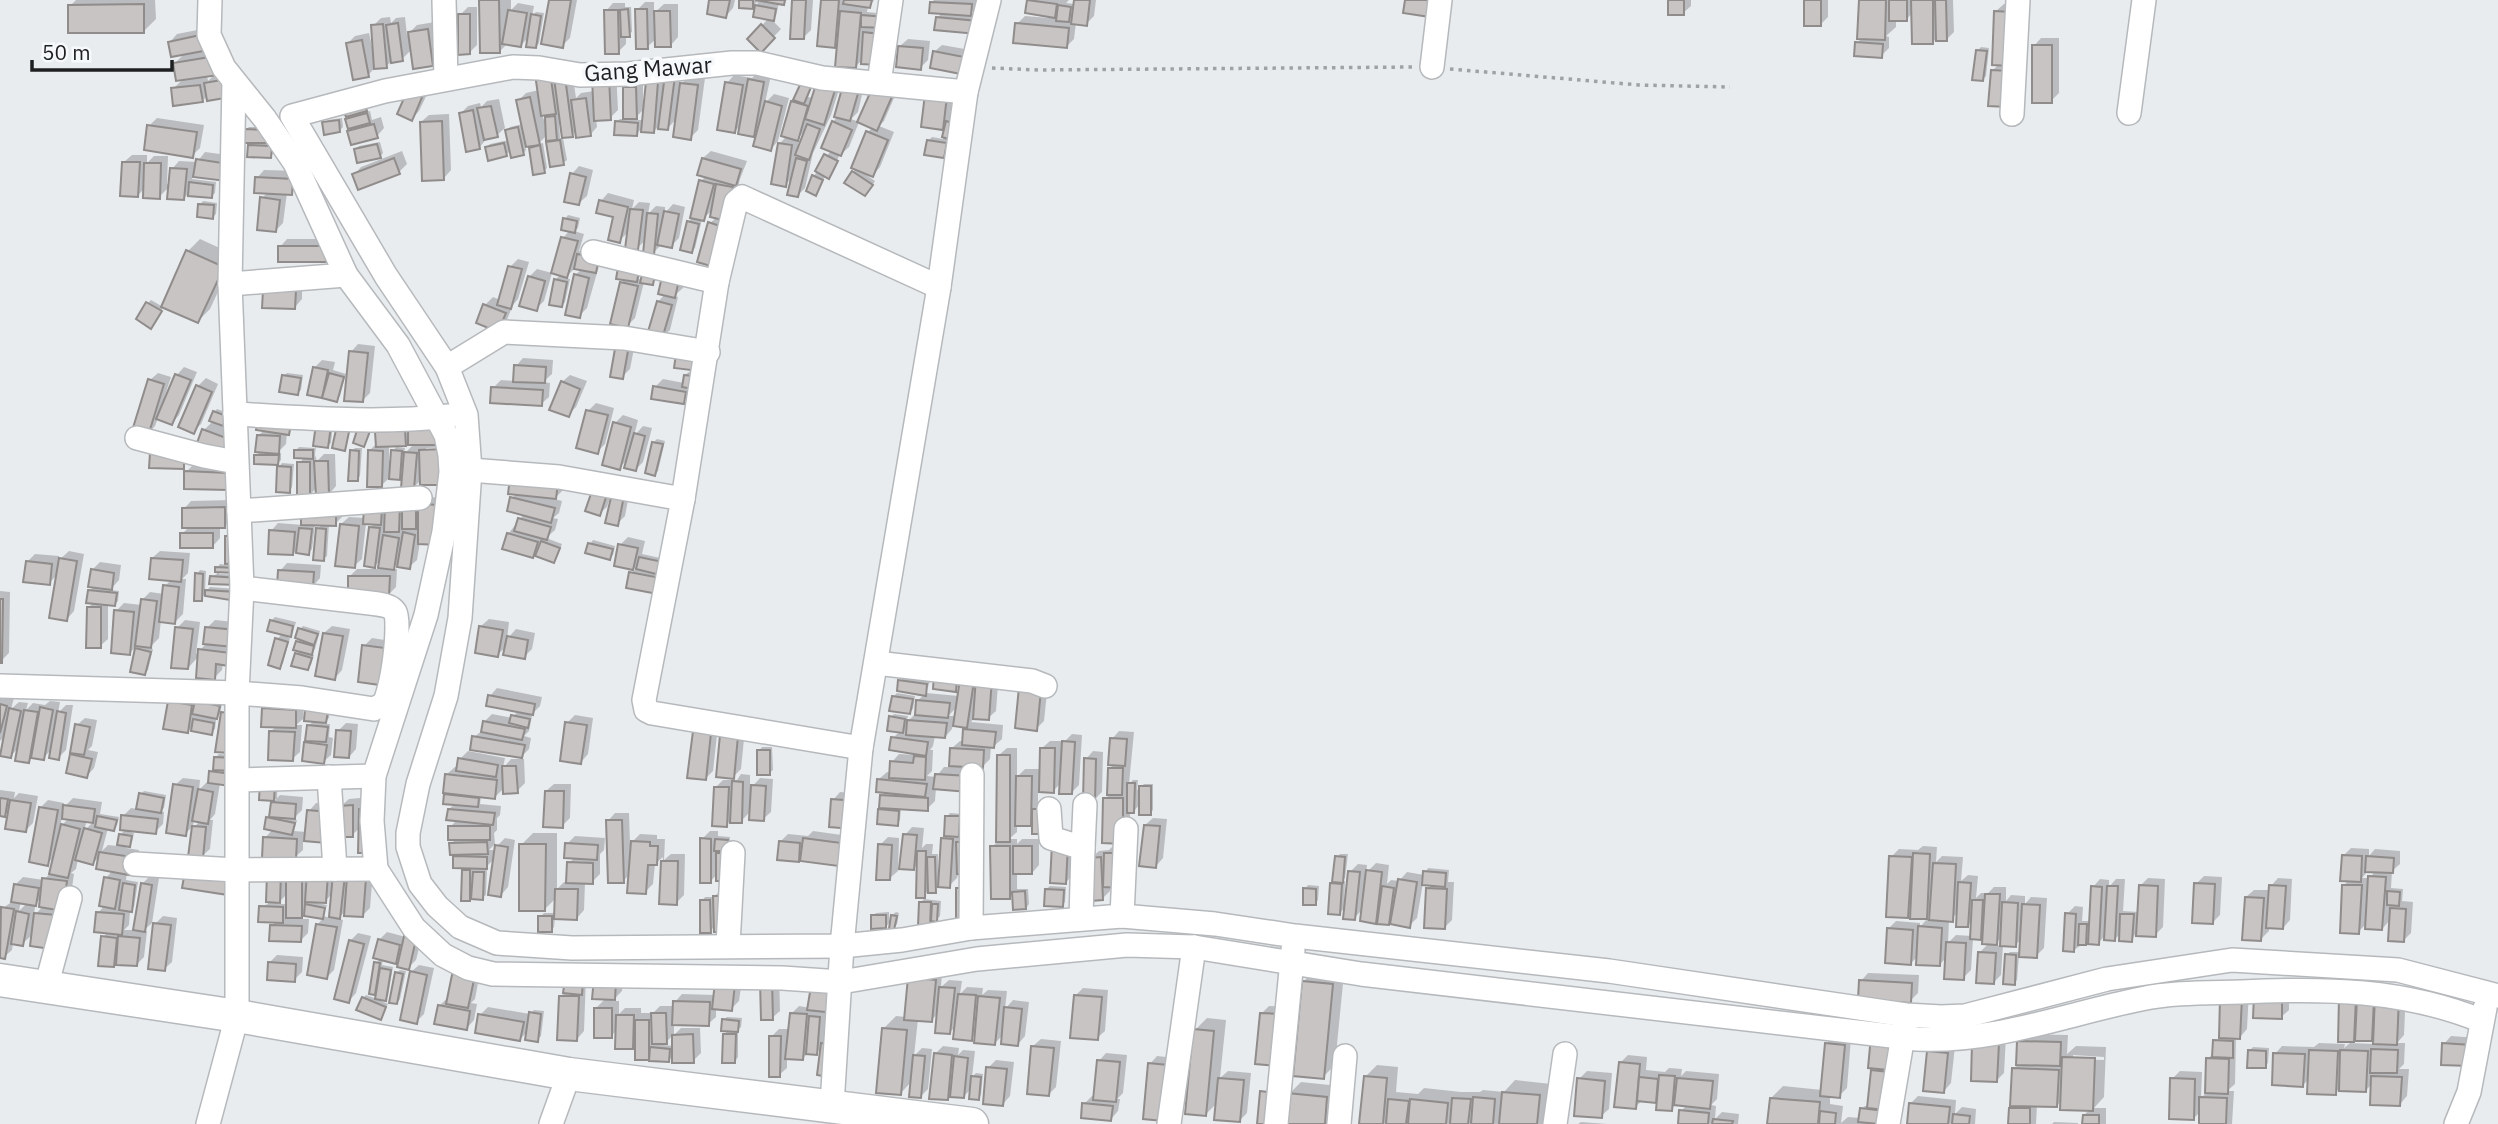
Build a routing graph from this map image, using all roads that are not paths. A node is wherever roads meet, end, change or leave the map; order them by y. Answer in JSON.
{"nodes":[{"id":1,"x":210,"y":0,"type":"edge"},
{"id":2,"x":444,"y":0,"type":"edge"},
{"id":3,"x":891,"y":0,"type":"edge"},
{"id":4,"x":989,"y":0,"type":"edge"},
{"id":5,"x":1440,"y":0,"type":"edge"},
{"id":6,"x":2018,"y":0,"type":"edge"},
{"id":7,"x":2144,"y":0,"type":"edge"},
{"id":8,"x":1432,"y":67,"type":"road end"},
{"id":9,"x":446,"y":79,"type":"junction"},
{"id":10,"x":234,"y":82,"type":"junction"},
{"id":11,"x":879,"y":83,"type":"junction"},
{"id":12,"x":966,"y":92,"type":"junction"},
{"id":13,"x":2129,"y":113,"type":"dead end"},
{"id":14,"x":2012,"y":114,"type":"dead end"},
{"id":15,"x":593,"y":252,"type":"dead end"},
{"id":16,"x":346,"y":275,"type":"junction"},
{"id":17,"x":717,"y":282,"type":"junction"},
{"id":18,"x":230,"y":284,"type":"junction"},
{"id":19,"x":939,"y":287,"type":"junction"},
{"id":20,"x":708,"y":352,"type":"junction"},
{"id":21,"x":447,"y":367,"type":"junction"},
{"id":22,"x":235,"y":414,"type":"junction"},
{"id":23,"x":451,"y":415,"type":"junction"},
{"id":24,"x":137,"y":439,"type":"dead end"},
{"id":25,"x":236,"y":462,"type":"junction"},
{"id":26,"x":471,"y":470,"type":"junction"},
{"id":27,"x":420,"y":498,"type":"dead end"},
{"id":28,"x":683,"y":499,"type":"junction"},
{"id":29,"x":239,"y":511,"type":"junction"},
{"id":30,"x":242,"y":588,"type":"junction"},
{"id":31,"x":876,"y":663,"type":"junction"},
{"id":32,"x":0,"y":686,"type":"edge"},
{"id":33,"x":1045,"y":686,"type":"dead end"},
{"id":34,"x":237,"y":693,"type":"junction"},
{"id":35,"x":862,"y":748,"type":"junction"},
{"id":36,"x":972,"y":775,"type":"dead end"},
{"id":37,"x":374,"y":776,"type":"junction"},
{"id":38,"x":329,"y":777,"type":"junction"},
{"id":39,"x":237,"y":780,"type":"junction"},
{"id":40,"x":1086,"y":805,"type":"dead end"},
{"id":41,"x":1049,"y":809,"type":"dead end"},
{"id":42,"x":1126,"y":829,"type":"dead end"},
{"id":43,"x":1083,"y":848,"type":"junction"},
{"id":44,"x":733,"y":853,"type":"dead end"},
{"id":45,"x":135,"y":864,"type":"dead end"},
{"id":46,"x":335,"y":869,"type":"junction"},
{"id":47,"x":376,"y":869,"type":"junction"},
{"id":48,"x":235,"y":870,"type":"junction"},
{"id":49,"x":70,"y":898,"type":"dead end"},
{"id":50,"x":1122,"y":916,"type":"junction"},
{"id":51,"x":1082,"y":919,"type":"junction"},
{"id":52,"x":971,"y":928,"type":"junction"},
{"id":53,"x":1220,"y":938,"type":"junction"},
{"id":54,"x":727,"y":946,"type":"junction"},
{"id":55,"x":1194,"y":947,"type":"junction"},
{"id":56,"x":1294,"y":950,"type":"junction"},
{"id":57,"x":533,"y":960,"type":"junction"},
{"id":58,"x":588,"y":962,"type":"junction"},
{"id":59,"x":782,"y":963,"type":"junction"},
{"id":60,"x":841,"y":965,"type":"junction"},
{"id":61,"x":2232,"y":976,"type":"junction"},
{"id":62,"x":2344,"y":978,"type":"junction"},
{"id":63,"x":0,"y":980,"type":"edge"},
{"id":64,"x":46,"y":987,"type":"junction"},
{"id":65,"x":2487,"y":1006,"type":"edge"},
{"id":66,"x":237,"y":1016,"type":"junction"},
{"id":67,"x":1904,"y":1027,"type":"junction"},
{"id":68,"x":1565,"y":1054,"type":"dead end"},
{"id":69,"x":1345,"y":1056,"type":"dead end"},
{"id":70,"x":569,"y":1074,"type":"junction"},
{"id":71,"x":832,"y":1105,"type":"junction"},
{"id":72,"x":208,"y":1124,"type":"edge"},
{"id":73,"x":551,"y":1124,"type":"edge"},
{"id":74,"x":972,"y":1124,"type":"edge"},
{"id":75,"x":1169,"y":1124,"type":"edge"},
{"id":76,"x":1276,"y":1124,"type":"edge"},
{"id":77,"x":1339,"y":1124,"type":"edge"},
{"id":78,"x":1555,"y":1124,"type":"edge"},
{"id":79,"x":1888,"y":1124,"type":"edge"},
{"id":80,"x":2456,"y":1124,"type":"edge"}],
"edges":[{"from":1,"to":10,"type":"street"},
{"from":2,"to":9,"type":"street"},
{"from":3,"to":11,"type":"street"},
{"from":4,"to":12,"type":"street"},
{"from":5,"to":8,"type":"street"},
{"from":6,"to":14,"type":"street"},
{"from":7,"to":13,"type":"street"},
{"from":9,"to":11,"type":"street","name":"Gang Mawar"},
{"from":9,"to":21,"type":"street","name":"Gang Mawar"},
{"from":10,"to":16,"type":"street"},
{"from":10,"to":18,"type":"street"},
{"from":11,"to":12,"type":"street","name":"Gang Mawar"},
{"from":12,"to":19,"type":"street"},
{"from":15,"to":17,"type":"street"},
{"from":16,"to":18,"type":"street"},
{"from":16,"to":23,"type":"street"},
{"from":17,"to":19,"type":"street"},
{"from":17,"to":20,"type":"street"},
{"from":18,"to":22,"type":"street"},
{"from":19,"to":31,"type":"street"},
{"from":20,"to":21,"type":"street"},
{"from":20,"to":28,"type":"street"},
{"from":21,"to":23,"type":"street"},
{"from":22,"to":23,"type":"street"},
{"from":22,"to":25,"type":"street"},
{"from":23,"to":26,"type":"street"},
{"from":23,"to":37,"type":"street"},
{"from":24,"to":25,"type":"street"},
{"from":25,"to":29,"type":"street"},
{"from":26,"to":28,"type":"street"},
{"from":26,"to":57,"type":"street"},
{"from":27,"to":29,"type":"street"},
{"from":28,"to":35,"type":"street"},
{"from":29,"to":30,"type":"street"},
{"from":30,"to":34,"type":"street"},
{"from":30,"to":34,"type":"street"},
{"from":31,"to":33,"type":"street"},
{"from":31,"to":35,"type":"street"},
{"from":32,"to":34,"type":"street"},
{"from":34,"to":39,"type":"street"},
{"from":35,"to":60,"type":"street"},
{"from":36,"to":52,"type":"street"},
{"from":37,"to":38,"type":"street"},
{"from":37,"to":47,"type":"street"},
{"from":38,"to":39,"type":"street"},
{"from":38,"to":46,"type":"street"},
{"from":39,"to":48,"type":"street"},
{"from":40,"to":43,"type":"street"},
{"from":41,"to":43,"type":"street"},
{"from":42,"to":50,"type":"street"},
{"from":43,"to":51,"type":"street"},
{"from":44,"to":54,"type":"street"},
{"from":45,"to":48,"type":"street"},
{"from":46,"to":47,"type":"street"},
{"from":46,"to":48,"type":"street"},
{"from":47,"to":57,"type":"street"},
{"from":48,"to":66,"type":"street"},
{"from":49,"to":64,"type":"street"},
{"from":50,"to":51,"type":"street"},
{"from":50,"to":53,"type":"street"},
{"from":51,"to":52,"type":"street"},
{"from":52,"to":60,"type":"street"},
{"from":53,"to":55,"type":"street"},
{"from":53,"to":56,"type":"street"},
{"from":54,"to":58,"type":"street"},
{"from":54,"to":59,"type":"street"},
{"from":55,"to":60,"type":"street"},
{"from":55,"to":75,"type":"street"},
{"from":56,"to":67,"type":"street"},
{"from":56,"to":67,"type":"street"},
{"from":56,"to":76,"type":"street"},
{"from":57,"to":58,"type":"street"},
{"from":58,"to":59,"type":"street"},
{"from":59,"to":60,"type":"street"},
{"from":59,"to":60,"type":"street"},
{"from":60,"to":71,"type":"street"},
{"from":61,"to":62,"type":"street"},
{"from":61,"to":62,"type":"street"},
{"from":61,"to":67,"type":"street"},
{"from":61,"to":67,"type":"street"},
{"from":62,"to":65,"type":"street"},
{"from":63,"to":64,"type":"street"},
{"from":64,"to":66,"type":"street"},
{"from":65,"to":80,"type":"street"},
{"from":66,"to":70,"type":"street"},
{"from":66,"to":72,"type":"street"},
{"from":67,"to":79,"type":"street"},
{"from":68,"to":78,"type":"street"},
{"from":69,"to":77,"type":"street"},
{"from":70,"to":71,"type":"street"},
{"from":70,"to":73,"type":"street"},
{"from":71,"to":74,"type":"street"}]}
